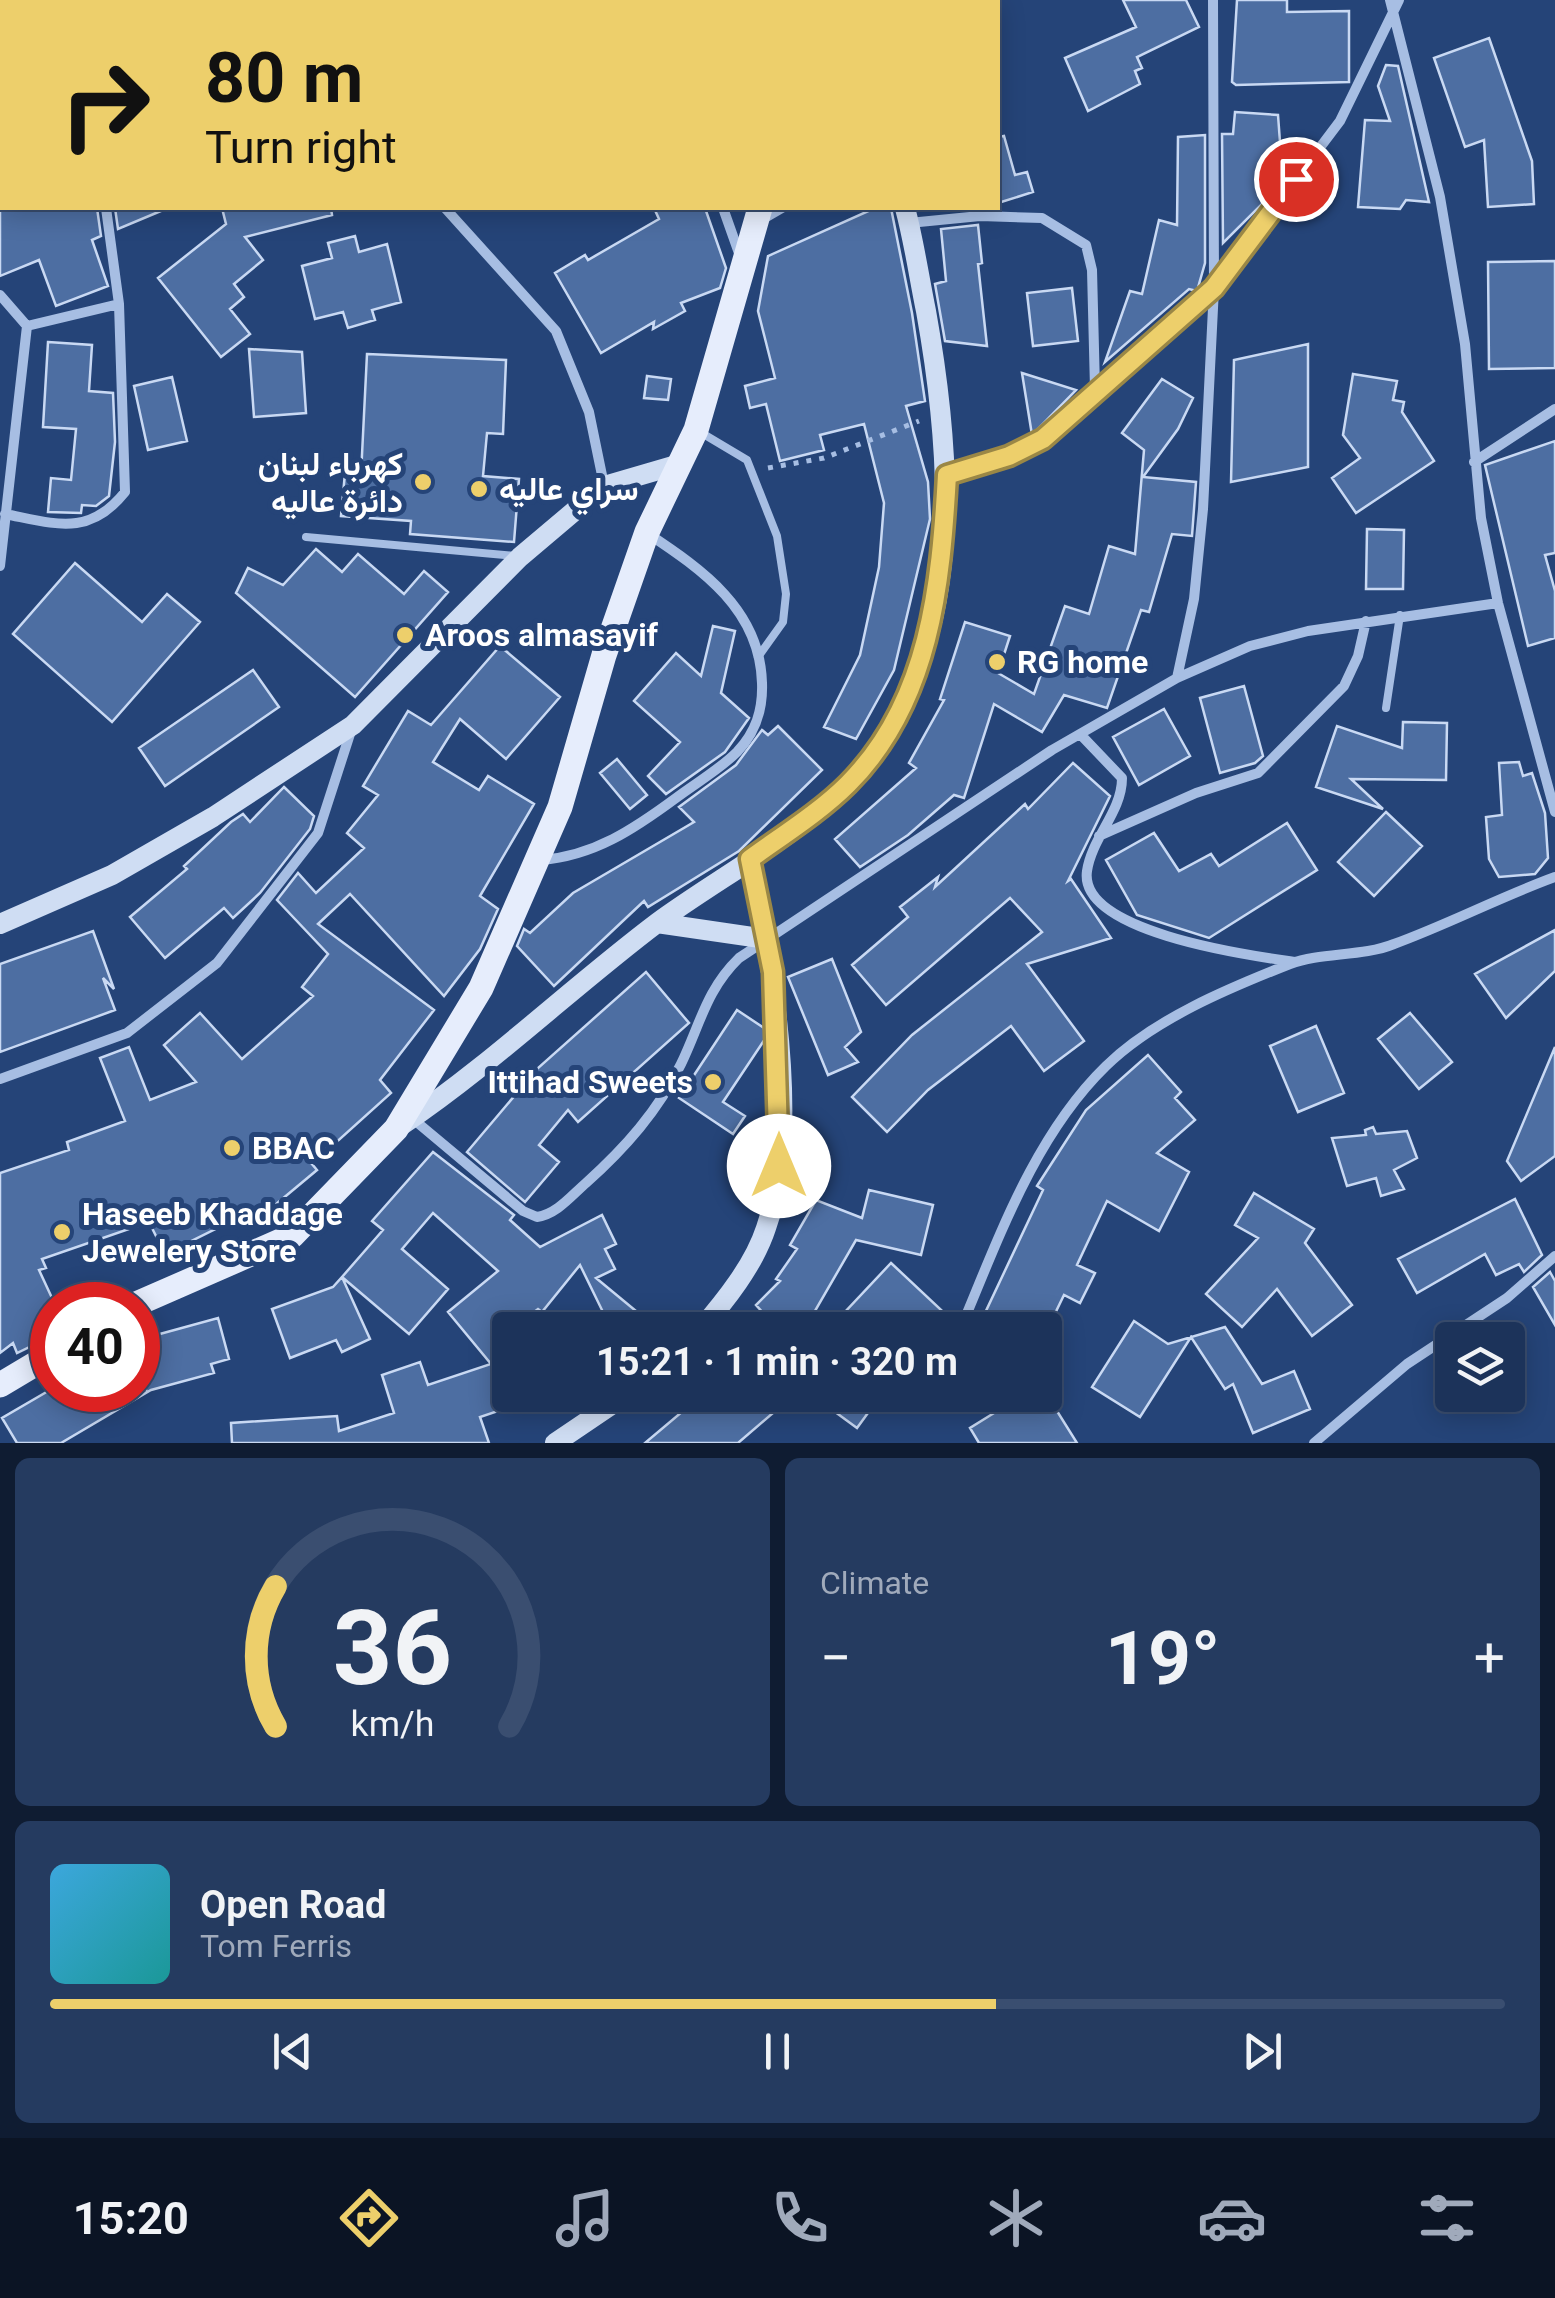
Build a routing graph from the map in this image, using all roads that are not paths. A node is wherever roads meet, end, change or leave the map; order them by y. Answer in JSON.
{"nodes":[{"id":1,"x":1213,"y":0,"type":"edge"},
{"id":2,"x":1394,"y":4,"type":"edge"},
{"id":3,"x":106,"y":210,"type":"edge"},
{"id":4,"x":447,"y":210,"type":"edge"},
{"id":5,"x":724,"y":210,"type":"edge"},
{"id":6,"x":907,"y":215,"type":"edge"},
{"id":7,"x":757,"y":216,"type":"edge"},
{"id":8,"x":742,"y":262,"type":"junction"},
{"id":9,"x":1214,"y":288,"type":"junction"},
{"id":10,"x":0,"y":295,"type":"edge"},
{"id":11,"x":119,"y":304,"type":"junction"},
{"id":12,"x":27,"y":326,"type":"junction"},
{"id":13,"x":1095,"y":389,"type":"junction"},
{"id":14,"x":1555,"y":409,"type":"edge"},
{"id":15,"x":696,"y":430,"type":"junction"},
{"id":16,"x":1474,"y":462,"type":"junction"},
{"id":17,"x":676,"y":464,"type":"junction"},
{"id":18,"x":947,"y":475,"type":"junction"},
{"id":19,"x":604,"y":486,"type":"junction"},
{"id":20,"x":5,"y":514,"type":"junction"},
{"id":21,"x":647,"y":532,"type":"junction"},
{"id":22,"x":306,"y":537,"type":"dead end"},
{"id":23,"x":520,"y":557,"type":"junction"},
{"id":24,"x":0,"y":566,"type":"edge"},
{"id":25,"x":1498,"y":603,"type":"junction"},
{"id":26,"x":1400,"y":615,"type":"junction"},
{"id":27,"x":1366,"y":621,"type":"junction"},
{"id":28,"x":758,"y":658,"type":"junction"},
{"id":29,"x":1177,"y":678,"type":"junction"},
{"id":30,"x":1386,"y":708,"type":"dead end"},
{"id":31,"x":353,"y":725,"type":"junction"},
{"id":32,"x":1080,"y":734,"type":"junction"},
{"id":33,"x":1555,"y":812,"type":"edge"},
{"id":34,"x":1099,"y":836,"type":"junction"},
{"id":35,"x":750,"y":859,"type":"junction"},
{"id":36,"x":540,"y":860,"type":"junction"},
{"id":37,"x":1555,"y":878,"type":"edge"},
{"id":38,"x":658,"y":923,"type":"junction"},
{"id":39,"x":0,"y":924,"type":"edge"},
{"id":40,"x":767,"y":939,"type":"junction"},
{"id":41,"x":1296,"y":962,"type":"junction"},
{"id":42,"x":0,"y":1079,"type":"edge"},
{"id":43,"x":404,"y":1124,"type":"junction"},
{"id":44,"x":1555,"y":1256,"type":"edge"},
{"id":45,"x":160,"y":1294,"type":"edge"},
{"id":46,"x":715,"y":1312,"type":"edge"},
{"id":47,"x":967,"y":1312,"type":"edge"},
{"id":48,"x":30,"y":1367,"type":"edge"},
{"id":49,"x":0,"y":1385,"type":"edge"},
{"id":50,"x":601,"y":1412,"type":"edge"},
{"id":51,"x":555,"y":1443,"type":"edge"},
{"id":52,"x":1314,"y":1443,"type":"edge"}],
"edges":[{"from":1,"to":9,"type":"street"},
{"from":2,"to":9,"type":"street"},
{"from":2,"to":16,"type":"street"},
{"from":3,"to":11,"type":"street"},
{"from":4,"to":19,"type":"street"},
{"from":5,"to":8,"type":"street"},
{"from":6,"to":13,"type":"street"},
{"from":6,"to":18,"type":"street"},
{"from":7,"to":8,"type":"main road"},
{"from":8,"to":15,"type":"main road"},
{"from":9,"to":13,"type":"street"},
{"from":9,"to":29,"type":"street"},
{"from":10,"to":12,"type":"street"},
{"from":11,"to":12,"type":"street"},
{"from":11,"to":20,"type":"street"},
{"from":12,"to":20,"type":"street"},
{"from":13,"to":18,"type":"street"},
{"from":14,"to":16,"type":"street"},
{"from":15,"to":17,"type":"main road"},
{"from":15,"to":28,"type":"lane"},
{"from":16,"to":25,"type":"street"},
{"from":17,"to":19,"type":"street"},
{"from":17,"to":21,"type":"main road"},
{"from":18,"to":35,"type":"street"},
{"from":19,"to":23,"type":"street"},
{"from":20,"to":24,"type":"street"},
{"from":21,"to":28,"type":"street"},
{"from":21,"to":36,"type":"main road"},
{"from":22,"to":23,"type":"lane"},
{"from":23,"to":31,"type":"street"},
{"from":25,"to":26,"type":"street"},
{"from":25,"to":33,"type":"street"},
{"from":26,"to":27,"type":"street"},
{"from":26,"to":30,"type":"lane"},
{"from":27,"to":29,"type":"street"},
{"from":27,"to":34,"type":"street"},
{"from":28,"to":36,"type":"street"},
{"from":29,"to":32,"type":"street"},
{"from":31,"to":39,"type":"street"},
{"from":31,"to":42,"type":"street"},
{"from":32,"to":34,"type":"street"},
{"from":32,"to":40,"type":"street"},
{"from":34,"to":41,"type":"street"},
{"from":35,"to":38,"type":"street"},
{"from":35,"to":40,"type":"street"},
{"from":36,"to":43,"type":"main road"},
{"from":37,"to":41,"type":"street"},
{"from":38,"to":40,"type":"street"},
{"from":38,"to":43,"type":"street"},
{"from":40,"to":43,"type":"street"},
{"from":40,"to":46,"type":"street"},
{"from":41,"to":47,"type":"street"},
{"from":43,"to":45,"type":"main road"},
{"from":44,"to":52,"type":"street"},
{"from":48,"to":49,"type":"main road"},
{"from":50,"to":51,"type":"street"}]}
